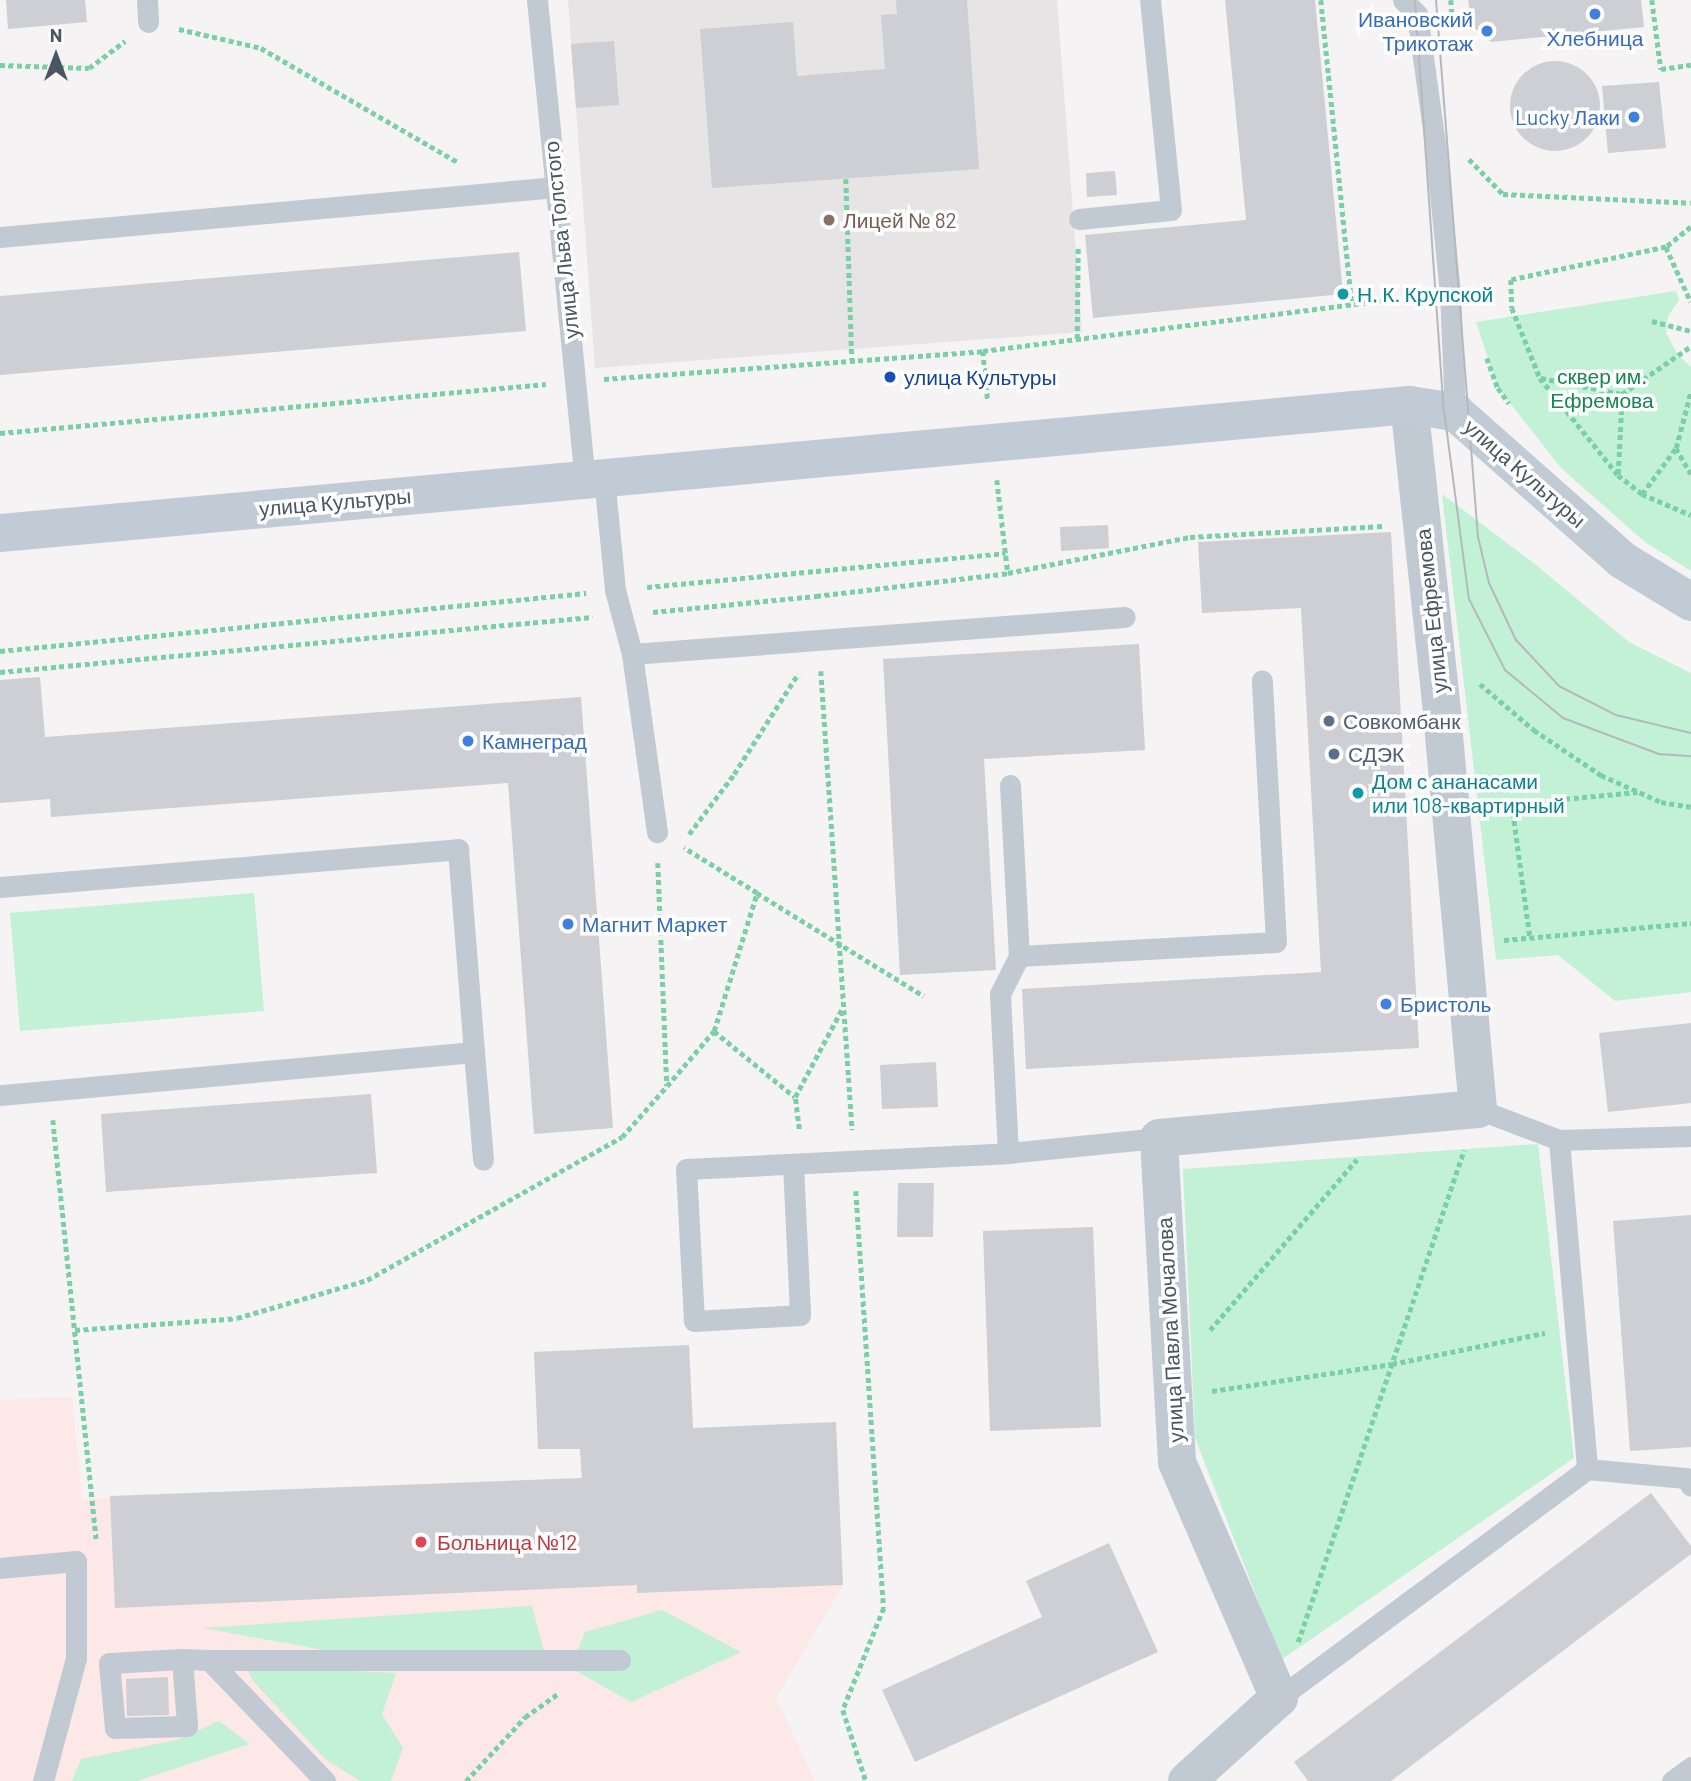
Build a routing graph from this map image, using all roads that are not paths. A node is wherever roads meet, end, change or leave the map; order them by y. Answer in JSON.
{"nodes":[{"id":1,"x":147,"y":0,"type":"edge"},
{"id":2,"x":537,"y":0,"type":"edge"},
{"id":3,"x":1150,"y":0,"type":"edge"},
{"id":4,"x":1403,"y":0,"type":"edge"},
{"id":5,"x":148,"y":22,"type":"road end"},
{"id":6,"x":556,"y":187,"type":"junction"},
{"id":7,"x":1079,"y":219,"type":"road end"},
{"id":8,"x":0,"y":237,"type":"edge"},
{"id":9,"x":1409,"y":405,"type":"junction"},
{"id":10,"x":1455,"y":412,"type":"junction"},
{"id":11,"x":594,"y":478,"type":"junction"},
{"id":12,"x":0,"y":533,"type":"edge"},
{"id":13,"x":1691,"y":602,"type":"edge"},
{"id":14,"x":1125,"y":617,"type":"dead end"},
{"id":15,"x":632,"y":654,"type":"junction"},
{"id":16,"x":1262,"y":680,"type":"dead end"},
{"id":17,"x":1010,"y":785,"type":"dead end"},
{"id":18,"x":657,"y":832,"type":"road end"},
{"id":19,"x":0,"y":887,"type":"edge"},
{"id":20,"x":1019,"y":956,"type":"junction"},
{"id":21,"x":474,"y":1052,"type":"junction"},
{"id":22,"x":0,"y":1095,"type":"edge"},
{"id":23,"x":1478,"y":1109,"type":"junction"},
{"id":24,"x":1691,"y":1136,"type":"edge"},
{"id":25,"x":1159,"y":1138,"type":"junction"},
{"id":26,"x":1559,"y":1139,"type":"junction"},
{"id":27,"x":1008,"y":1153,"type":"junction"},
{"id":28,"x":483,"y":1160,"type":"dead end"},
{"id":29,"x":793,"y":1164,"type":"junction"},
{"id":30,"x":1587,"y":1469,"type":"junction"},
{"id":31,"x":1691,"y":1486,"type":"edge"},
{"id":32,"x":0,"y":1568,"type":"edge"},
{"id":33,"x":181,"y":1659,"type":"junction"},
{"id":34,"x":209,"y":1660,"type":"junction"},
{"id":35,"x":613,"y":1660,"type":"road end"},
{"id":36,"x":1279,"y":1698,"type":"junction"},
{"id":37,"x":1691,"y":1767,"type":"edge"},
{"id":38,"x":43,"y":1781,"type":"edge"},
{"id":39,"x":325,"y":1781,"type":"edge"},
{"id":40,"x":1187,"y":1781,"type":"edge"},
{"id":41,"x":1672,"y":1781,"type":"edge"}],
"edges":[{"from":1,"to":5,"type":"lane"},
{"from":2,"to":6,"type":"lane","name":"улица Льва Толстого"},
{"from":3,"to":7,"type":"lane"},
{"from":4,"to":10,"type":"lane"},
{"from":6,"to":8,"type":"lane"},
{"from":6,"to":11,"type":"lane","name":"улица Льва Толстого"},
{"from":9,"to":10,"type":"main road","name":"улица Культуры"},
{"from":9,"to":11,"type":"main road","name":"улица Культуры"},
{"from":9,"to":23,"type":"street","name":"улица Ефремова"},
{"from":10,"to":13,"type":"main road","name":"улица Культуры"},
{"from":11,"to":12,"type":"main road","name":"улица Культуры"},
{"from":11,"to":15,"type":"lane","name":"улица Льва Толстого"},
{"from":14,"to":15,"type":"lane"},
{"from":15,"to":18,"type":"lane","name":"улица Льва Толстого"},
{"from":16,"to":20,"type":"lane"},
{"from":17,"to":20,"type":"lane"},
{"from":19,"to":21,"type":"lane"},
{"from":20,"to":27,"type":"lane"},
{"from":21,"to":22,"type":"lane"},
{"from":21,"to":28,"type":"lane"},
{"from":23,"to":25,"type":"street"},
{"from":23,"to":26,"type":"lane"},
{"from":24,"to":26,"type":"lane"},
{"from":25,"to":27,"type":"lane"},
{"from":25,"to":36,"type":"street","name":"улица Павла Мочалова"},
{"from":26,"to":30,"type":"lane"},
{"from":27,"to":29,"type":"lane"},
{"from":29,"to":29,"type":"lane"},
{"from":30,"to":31,"type":"lane"},
{"from":30,"to":36,"type":"lane"},
{"from":32,"to":38,"type":"lane"},
{"from":33,"to":33,"type":"lane"},
{"from":33,"to":34,"type":"lane"},
{"from":34,"to":35,"type":"lane"},
{"from":34,"to":39,"type":"lane"},
{"from":36,"to":40,"type":"street"},
{"from":37,"to":41,"type":"lane"}]}
